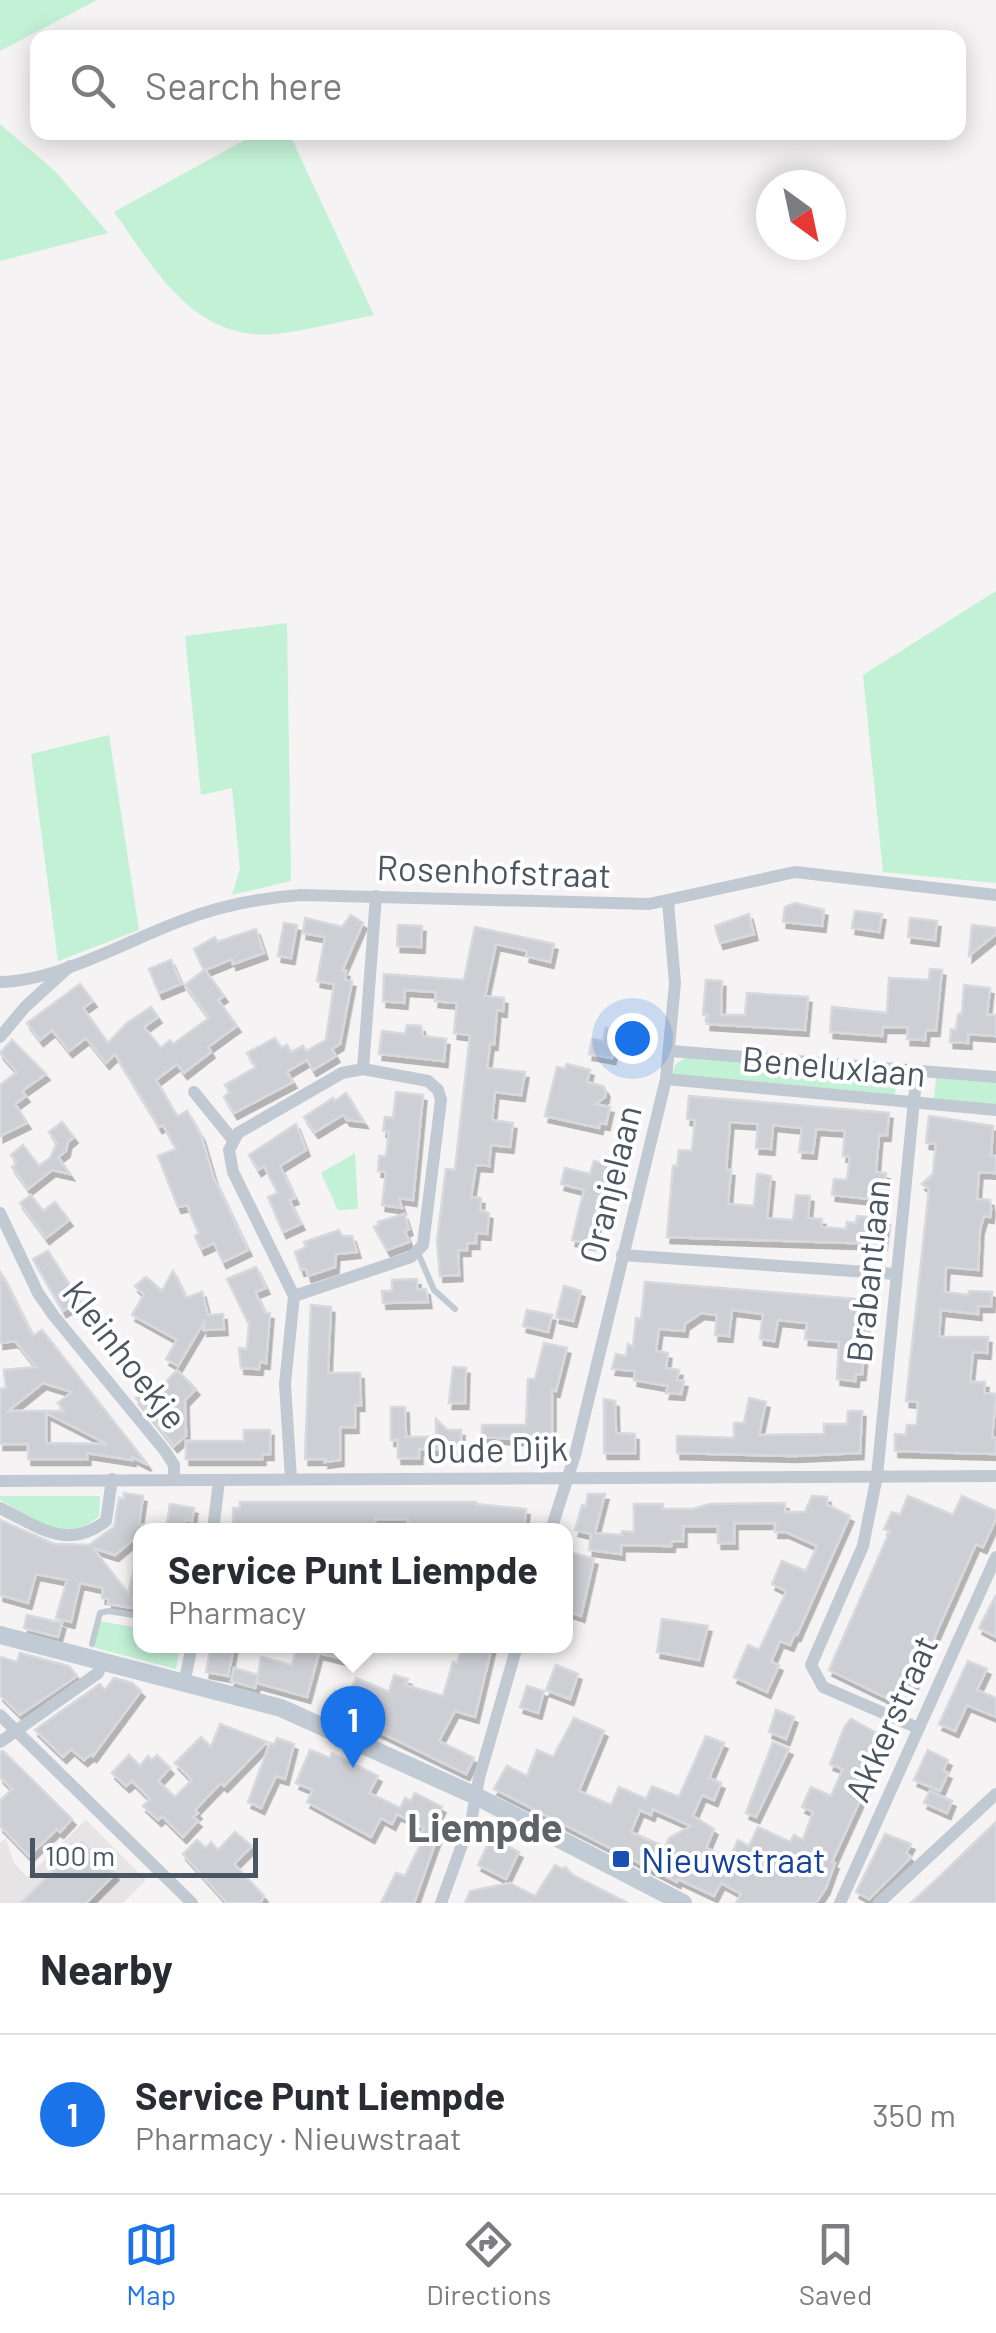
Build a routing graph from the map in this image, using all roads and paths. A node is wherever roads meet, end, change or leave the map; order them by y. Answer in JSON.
{"nodes":[{"id":1,"x":996,"y":895,"type":"edge"},
{"id":2,"x":376,"y":896,"type":"junction"},
{"id":3,"x":668,"y":902,"type":"junction"},
{"id":4,"x":72,"y":965,"type":"junction"},
{"id":5,"x":7,"y":982,"type":"edge"},
{"id":6,"x":26,"y":1007,"type":"junction"},
{"id":7,"x":0,"y":1037,"type":"edge"},
{"id":8,"x":671,"y":1050,"type":"junction"},
{"id":9,"x":363,"y":1069,"type":"junction"},
{"id":10,"x":916,"y":1070,"type":"junction"},
{"id":11,"x":996,"y":1077,"type":"edge"},
{"id":12,"x":666,"y":1080,"type":"junction"},
{"id":13,"x":194,"y":1092,"type":"dead end"},
{"id":14,"x":913,"y":1102,"type":"junction"},
{"id":15,"x":996,"y":1110,"type":"edge"},
{"id":16,"x":233,"y":1140,"type":"junction"},
{"id":17,"x":0,"y":1213,"type":"edge"},
{"id":18,"x":418,"y":1252,"type":"junction"},
{"id":19,"x":622,"y":1255,"type":"junction"},
{"id":20,"x":896,"y":1274,"type":"junction"},
{"id":21,"x":294,"y":1296,"type":"junction"},
{"id":22,"x":455,"y":1309,"type":"dead end"},
{"id":23,"x":568,"y":1476,"type":"junction"},
{"id":24,"x":877,"y":1476,"type":"junction"},
{"id":25,"x":996,"y":1476,"type":"edge"},
{"id":26,"x":174,"y":1478,"type":"junction"},
{"id":27,"x":112,"y":1479,"type":"junction"},
{"id":28,"x":0,"y":1480,"type":"edge"},
{"id":29,"x":290,"y":1480,"type":"junction"},
{"id":30,"x":219,"y":1481,"type":"junction"},
{"id":31,"x":0,"y":1508,"type":"edge"},
{"id":32,"x":214,"y":1523,"type":"edge"},
{"id":33,"x":553,"y":1523,"type":"edge"},
{"id":34,"x":996,"y":1557,"type":"edge"},
{"id":35,"x":133,"y":1615,"type":"edge"},
{"id":36,"x":0,"y":1635,"type":"edge"},
{"id":37,"x":92,"y":1644,"type":"dead end"},
{"id":38,"x":190,"y":1653,"type":"edge"},
{"id":39,"x":516,"y":1653,"type":"edge"},
{"id":40,"x":102,"y":1661,"type":"junction"},
{"id":41,"x":184,"y":1683,"type":"junction"},
{"id":42,"x":0,"y":1716,"type":"edge"},
{"id":43,"x":918,"y":1728,"type":"junction"},
{"id":44,"x":17,"y":1732,"type":"junction"},
{"id":45,"x":0,"y":1742,"type":"edge"},
{"id":46,"x":996,"y":1794,"type":"edge"},
{"id":47,"x":476,"y":1796,"type":"junction"},
{"id":48,"x":192,"y":1903,"type":"edge"},
{"id":49,"x":441,"y":1903,"type":"edge"},
{"id":50,"x":683,"y":1903,"type":"edge"},
{"id":51,"x":840,"y":1903,"type":"edge"},
{"id":52,"x":880,"y":1903,"type":"edge"}],
"edges":[{"from":1,"to":3,"type":"street","name":"Rosenhofstraat"},
{"from":2,"to":3,"type":"street","name":"Rosenhofstraat"},
{"from":2,"to":4,"type":"street","name":"Rosenhofstraat"},
{"from":2,"to":9,"type":"street"},
{"from":3,"to":8,"type":"street","name":"Oranjelaan"},
{"from":4,"to":5,"type":"street","name":"Rosenhofstraat"},
{"from":4,"to":6,"type":"street"},
{"from":5,"to":6,"type":"street"},
{"from":6,"to":7,"type":"street"},
{"from":8,"to":10,"type":"street","name":"Beneluxlaan"},
{"from":8,"to":12,"type":"street","name":"Oranjelaan"},
{"from":9,"to":16,"type":"street"},
{"from":9,"to":18,"type":"street"},
{"from":10,"to":11,"type":"street","name":"Beneluxlaan"},
{"from":10,"to":14,"type":"street","name":"Brabantlaan"},
{"from":12,"to":14,"type":"street","name":"Beneluxlaan"},
{"from":12,"to":19,"type":"street","name":"Oranjelaan"},
{"from":13,"to":16,"type":"street"},
{"from":14,"to":15,"type":"street","name":"Beneluxlaan"},
{"from":14,"to":20,"type":"street","name":"Brabantlaan"},
{"from":16,"to":21,"type":"street"},
{"from":17,"to":26,"type":"street","name":"Kleinhoekje"},
{"from":18,"to":21,"type":"street"},
{"from":18,"to":22,"type":"lane"},
{"from":19,"to":20,"type":"street"},
{"from":19,"to":23,"type":"street","name":"Oranjelaan"},
{"from":20,"to":24,"type":"street","name":"Brabantlaan"},
{"from":21,"to":29,"type":"street"},
{"from":23,"to":24,"type":"street","name":"Oude Dijk"},
{"from":23,"to":29,"type":"street","name":"Oude Dijk"},
{"from":23,"to":33,"type":"street","name":"Oranjelaan"},
{"from":24,"to":25,"type":"street","name":"Oude Dijk"},
{"from":24,"to":43,"type":"street","name":"Brabantlaan"},
{"from":26,"to":27,"type":"street","name":"Oude Dijk"},
{"from":26,"to":30,"type":"street","name":"Oude Dijk"},
{"from":27,"to":28,"type":"street","name":"Oude Dijk"},
{"from":27,"to":31,"type":"street"},
{"from":29,"to":30,"type":"street","name":"Oude Dijk"},
{"from":30,"to":32,"type":"street"},
{"from":34,"to":43,"type":"street","name":"Akkerstraat"},
{"from":35,"to":37,"type":"lane"},
{"from":36,"to":40,"type":"street"},
{"from":38,"to":41,"type":"street"},
{"from":39,"to":47,"type":"street"},
{"from":40,"to":41,"type":"street"},
{"from":40,"to":44,"type":"street"},
{"from":41,"to":47,"type":"street"},
{"from":42,"to":44,"type":"street"},
{"from":43,"to":51,"type":"street","name":"Akkerstraat"},
{"from":44,"to":45,"type":"street"},
{"from":44,"to":48,"type":"street"},
{"from":46,"to":52,"type":"street"},
{"from":47,"to":49,"type":"street"},
{"from":47,"to":50,"type":"street"}]}
